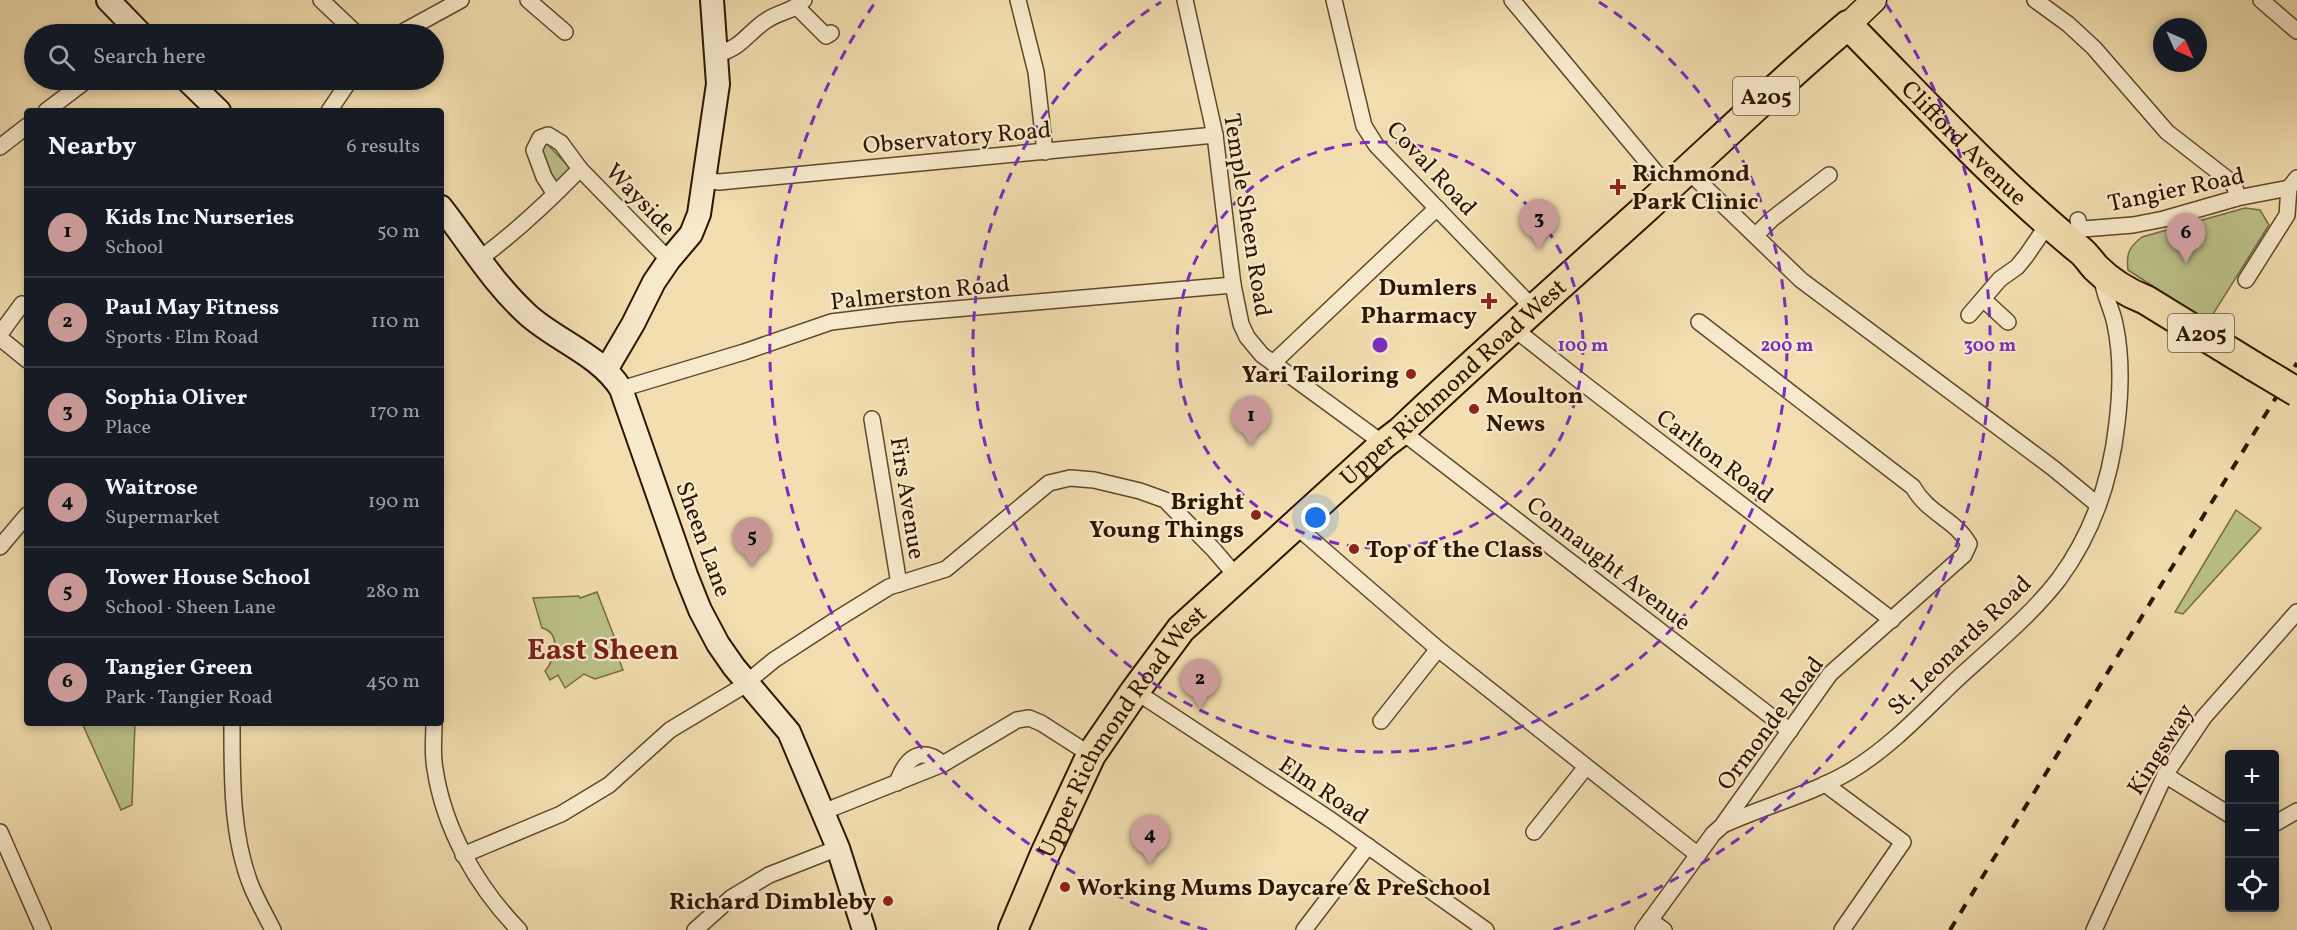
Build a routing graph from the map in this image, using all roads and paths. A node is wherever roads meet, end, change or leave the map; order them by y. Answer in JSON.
{"nodes":[{"id":1,"x":108,"y":0,"type":"edge"},
{"id":2,"x":321,"y":0,"type":"edge"},
{"id":3,"x":460,"y":0,"type":"edge"},
{"id":4,"x":528,"y":0,"type":"edge"},
{"id":5,"x":712,"y":0,"type":"edge"},
{"id":6,"x":1018,"y":0,"type":"edge"},
{"id":7,"x":1185,"y":0,"type":"edge"},
{"id":8,"x":1334,"y":0,"type":"edge"},
{"id":9,"x":1512,"y":0,"type":"edge"},
{"id":10,"x":1874,"y":0,"type":"edge"},
{"id":11,"x":2035,"y":0,"type":"edge"},
{"id":12,"x":2261,"y":0,"type":"edge"},
{"id":13,"x":801,"y":4,"type":"edge"},
{"id":14,"x":131,"y":24,"type":"edge"},
{"id":15,"x":346,"y":24,"type":"edge"},
{"id":16,"x":417,"y":24,"type":"edge"},
{"id":17,"x":1848,"y":25,"type":"junction"},
{"id":18,"x":2297,"y":31,"type":"edge"},
{"id":19,"x":564,"y":32,"type":"dead end"},
{"id":20,"x":831,"y":33,"type":"dead end"},
{"id":21,"x":717,"y":54,"type":"junction"},
{"id":22,"x":74,"y":90,"type":"edge"},
{"id":23,"x":197,"y":90,"type":"edge"},
{"id":24,"x":343,"y":90,"type":"edge"},
{"id":25,"x":50,"y":108,"type":"edge"},
{"id":26,"x":216,"y":108,"type":"edge"},
{"id":27,"x":331,"y":108,"type":"edge"},
{"id":28,"x":24,"y":128,"type":"edge"},
{"id":29,"x":1215,"y":135,"type":"junction"},
{"id":30,"x":0,"y":147,"type":"edge"},
{"id":31,"x":1046,"y":152,"type":"junction"},
{"id":32,"x":580,"y":169,"type":"junction"},
{"id":33,"x":1829,"y":175,"type":"dead end"},
{"id":34,"x":1677,"y":178,"type":"junction"},
{"id":35,"x":703,"y":180,"type":"junction"},
{"id":36,"x":2293,"y":183,"type":"edge"},
{"id":37,"x":555,"y":194,"type":"junction"},
{"id":38,"x":2237,"y":198,"type":"junction"},
{"id":39,"x":1437,"y":208,"type":"junction"},
{"id":40,"x":444,"y":211,"type":"edge"},
{"id":41,"x":2078,"y":220,"type":"dead end"},
{"id":42,"x":2049,"y":224,"type":"junction"},
{"id":43,"x":1756,"y":236,"type":"junction"},
{"id":44,"x":478,"y":260,"type":"junction"},
{"id":45,"x":669,"y":260,"type":"junction"},
{"id":46,"x":2094,"y":264,"type":"junction"},
{"id":47,"x":2246,"y":280,"type":"dead end"},
{"id":48,"x":1233,"y":285,"type":"junction"},
{"id":49,"x":1983,"y":299,"type":"junction"},
{"id":50,"x":22,"y":304,"type":"dead end"},
{"id":51,"x":1969,"y":315,"type":"dead end"},
{"id":52,"x":1522,"y":318,"type":"junction"},
{"id":53,"x":2008,"y":321,"type":"dead end"},
{"id":54,"x":1699,"y":322,"type":"dead end"},
{"id":55,"x":0,"y":336,"type":"edge"},
{"id":56,"x":24,"y":357,"type":"edge"},
{"id":57,"x":1273,"y":363,"type":"junction"},
{"id":58,"x":606,"y":370,"type":"junction"},
{"id":59,"x":621,"y":389,"type":"junction"},
{"id":60,"x":2297,"y":392,"type":"edge"},
{"id":61,"x":872,"y":419,"type":"dead end"},
{"id":62,"x":1393,"y":438,"type":"junction"},
{"id":63,"x":2098,"y":505,"type":"junction"},
{"id":64,"x":24,"y":519,"type":"edge"},
{"id":65,"x":1296,"y":526,"type":"junction"},
{"id":66,"x":0,"y":547,"type":"edge"},
{"id":67,"x":1237,"y":578,"type":"junction"},
{"id":68,"x":898,"y":584,"type":"junction"},
{"id":69,"x":2297,"y":612,"type":"edge"},
{"id":70,"x":1892,"y":620,"type":"junction"},
{"id":71,"x":1438,"y":649,"type":"junction"},
{"id":72,"x":748,"y":682,"type":"junction"},
{"id":73,"x":1135,"y":691,"type":"junction"},
{"id":74,"x":1381,"y":721,"type":"dead end"},
{"id":75,"x":232,"y":726,"type":"edge"},
{"id":76,"x":434,"y":726,"type":"edge"},
{"id":77,"x":1790,"y":731,"type":"junction"},
{"id":78,"x":1091,"y":755,"type":"junction"},
{"id":79,"x":1586,"y":767,"type":"junction"},
{"id":80,"x":2165,"y":775,"type":"junction"},
{"id":81,"x":1825,"y":784,"type":"junction"},
{"id":82,"x":2297,"y":811,"type":"edge"},
{"id":83,"x":823,"y":812,"type":"junction"},
{"id":84,"x":2225,"y":812,"type":"edge"},
{"id":85,"x":2279,"y":821,"type":"edge"},
{"id":86,"x":1723,"y":825,"type":"junction"},
{"id":87,"x":0,"y":832,"type":"edge"},
{"id":88,"x":1534,"y":832,"type":"dead end"},
{"id":89,"x":1368,"y":846,"type":"junction"},
{"id":90,"x":838,"y":848,"type":"junction"},
{"id":91,"x":463,"y":855,"type":"junction"},
{"id":92,"x":1698,"y":855,"type":"junction"},
{"id":93,"x":1646,"y":925,"type":"edge"},
{"id":94,"x":1476,"y":927,"type":"edge"},
{"id":95,"x":43,"y":930,"type":"edge"},
{"id":96,"x":273,"y":930,"type":"edge"},
{"id":97,"x":519,"y":930,"type":"edge"},
{"id":98,"x":695,"y":930,"type":"edge"},
{"id":99,"x":864,"y":930,"type":"edge"},
{"id":100,"x":1013,"y":930,"type":"edge"},
{"id":101,"x":1304,"y":930,"type":"edge"},
{"id":102,"x":1664,"y":930,"type":"edge"},
{"id":103,"x":1842,"y":930,"type":"edge"},
{"id":104,"x":2094,"y":930,"type":"edge"}],
"edges":[{"from":1,"to":14,"type":"main road"},
{"from":2,"to":15,"type":"street"},
{"from":3,"to":16,"type":"street"},
{"from":4,"to":19,"type":"street"},
{"from":5,"to":21,"type":"main road"},
{"from":6,"to":31,"type":"street"},
{"from":7,"to":29,"type":"street","name":"Temple Sheen Road"},
{"from":8,"to":39,"type":"street","name":"Coval Road"},
{"from":9,"to":34,"type":"street"},
{"from":10,"to":17,"type":"main road","name":"Upper Richmond Road West"},
{"from":11,"to":38,"type":"street"},
{"from":12,"to":18,"type":"street"},
{"from":13,"to":20,"type":"street"},
{"from":13,"to":21,"type":"street"},
{"from":17,"to":34,"type":"highway","name":"Upper Richmond Road West","number":"A205"},
{"from":17,"to":42,"type":"highway","name":"Clifford Avenue","number":"A205"},
{"from":21,"to":35,"type":"main road"},
{"from":22,"to":25,"type":"street"},
{"from":23,"to":26,"type":"main road"},
{"from":24,"to":27,"type":"street"},
{"from":28,"to":30,"type":"street"},
{"from":29,"to":31,"type":"street","name":"Observatory Road"},
{"from":29,"to":48,"type":"street","name":"Temple Sheen Road"},
{"from":31,"to":35,"type":"street","name":"Observatory Road"},
{"from":32,"to":37,"type":"street","name":"Wayside"},
{"from":32,"to":37,"type":"street","name":"Wayside"},
{"from":32,"to":45,"type":"street","name":"Wayside"},
{"from":33,"to":43,"type":"street"},
{"from":34,"to":43,"type":"street"},
{"from":34,"to":52,"type":"highway","name":"Upper Richmond Road West","number":"A205"},
{"from":35,"to":45,"type":"main road"},
{"from":36,"to":38,"type":"street","name":"Tangier Road"},
{"from":36,"to":47,"type":"street","name":"Tangier Road"},
{"from":37,"to":44,"type":"street","name":"Wayside"},
{"from":38,"to":41,"type":"street","name":"Tangier Road"},
{"from":39,"to":52,"type":"street","name":"Coval Road"},
{"from":39,"to":57,"type":"street"},
{"from":40,"to":44,"type":"main road","name":"Sheen Lane"},
{"from":42,"to":46,"type":"highway","name":"Clifford Avenue","number":"A205"},
{"from":42,"to":49,"type":"street"},
{"from":43,"to":63,"type":"street"},
{"from":44,"to":58,"type":"main road","name":"Sheen Lane"},
{"from":45,"to":58,"type":"main road"},
{"from":46,"to":60,"type":"highway","name":"Clifford Avenue","number":"A205","bridge":true},
{"from":46,"to":63,"type":"street","name":"St. Leonards Road"},
{"from":48,"to":57,"type":"street","name":"Temple Sheen Road"},
{"from":48,"to":59,"type":"street","name":"Palmerston Road"},
{"from":49,"to":51,"type":"street"},
{"from":49,"to":53,"type":"street"},
{"from":50,"to":55,"type":"street"},
{"from":52,"to":62,"type":"highway","name":"Upper Richmond Road West","number":"A205"},
{"from":52,"to":70,"type":"street","name":"Carlton Road"},
{"from":54,"to":70,"type":"street","name":"Ormonde Road"},
{"from":55,"to":56,"type":"street"},
{"from":57,"to":62,"type":"street","name":"Temple Sheen Road"},
{"from":58,"to":59,"type":"main road","name":"Sheen Lane"},
{"from":59,"to":72,"type":"main road","name":"Sheen Lane"},
{"from":61,"to":68,"type":"street","name":"Firs Avenue"},
{"from":62,"to":65,"type":"highway","name":"Upper Richmond Road West","number":"A205"},
{"from":62,"to":77,"type":"street","name":"Connaught Avenue"},
{"from":63,"to":81,"type":"street","name":"St. Leonards Road"},
{"from":64,"to":66,"type":"street"},
{"from":65,"to":67,"type":"highway","name":"Upper Richmond Road West","number":"A205"},
{"from":65,"to":71,"type":"street"},
{"from":67,"to":68,"type":"street"},
{"from":67,"to":73,"type":"highway","name":"Upper Richmond Road West","number":"A205"},
{"from":68,"to":72,"type":"street"},
{"from":69,"to":80,"type":"street","name":"Kingsway"},
{"from":70,"to":77,"type":"street","name":"Ormonde Road"},
{"from":71,"to":74,"type":"street"},
{"from":71,"to":79,"type":"street"},
{"from":72,"to":83,"type":"main road","name":"Sheen Lane"},
{"from":72,"to":91,"type":"street"},
{"from":73,"to":78,"type":"highway","name":"Upper Richmond Road West","number":"A205"},
{"from":73,"to":89,"type":"street","name":"Elm Road"},
{"from":75,"to":96,"type":"street"},
{"from":76,"to":91,"type":"street"},
{"from":77,"to":86,"type":"street","name":"Ormonde Road"},
{"from":78,"to":83,"type":"street"},
{"from":78,"to":100,"type":"highway","name":"Upper Richmond Road West","number":"A205"},
{"from":79,"to":88,"type":"street"},
{"from":79,"to":92,"type":"street"},
{"from":80,"to":84,"type":"street"},
{"from":80,"to":104,"type":"street","name":"Kingsway"},
{"from":81,"to":86,"type":"street","name":"St. Leonards Road"},
{"from":81,"to":103,"type":"street"},
{"from":82,"to":85,"type":"street"},
{"from":83,"to":90,"type":"main road","name":"Sheen Lane"},
{"from":86,"to":92,"type":"street","name":"St. Leonards Road"},
{"from":87,"to":95,"type":"street"},
{"from":89,"to":94,"type":"street","name":"Elm Road"},
{"from":89,"to":101,"type":"street"},
{"from":90,"to":98,"type":"street"},
{"from":90,"to":99,"type":"main road","name":"Sheen Lane"},
{"from":91,"to":97,"type":"street"},
{"from":92,"to":93,"type":"street","name":"St. Leonards Road"},
{"from":93,"to":102,"type":"street"}]}
